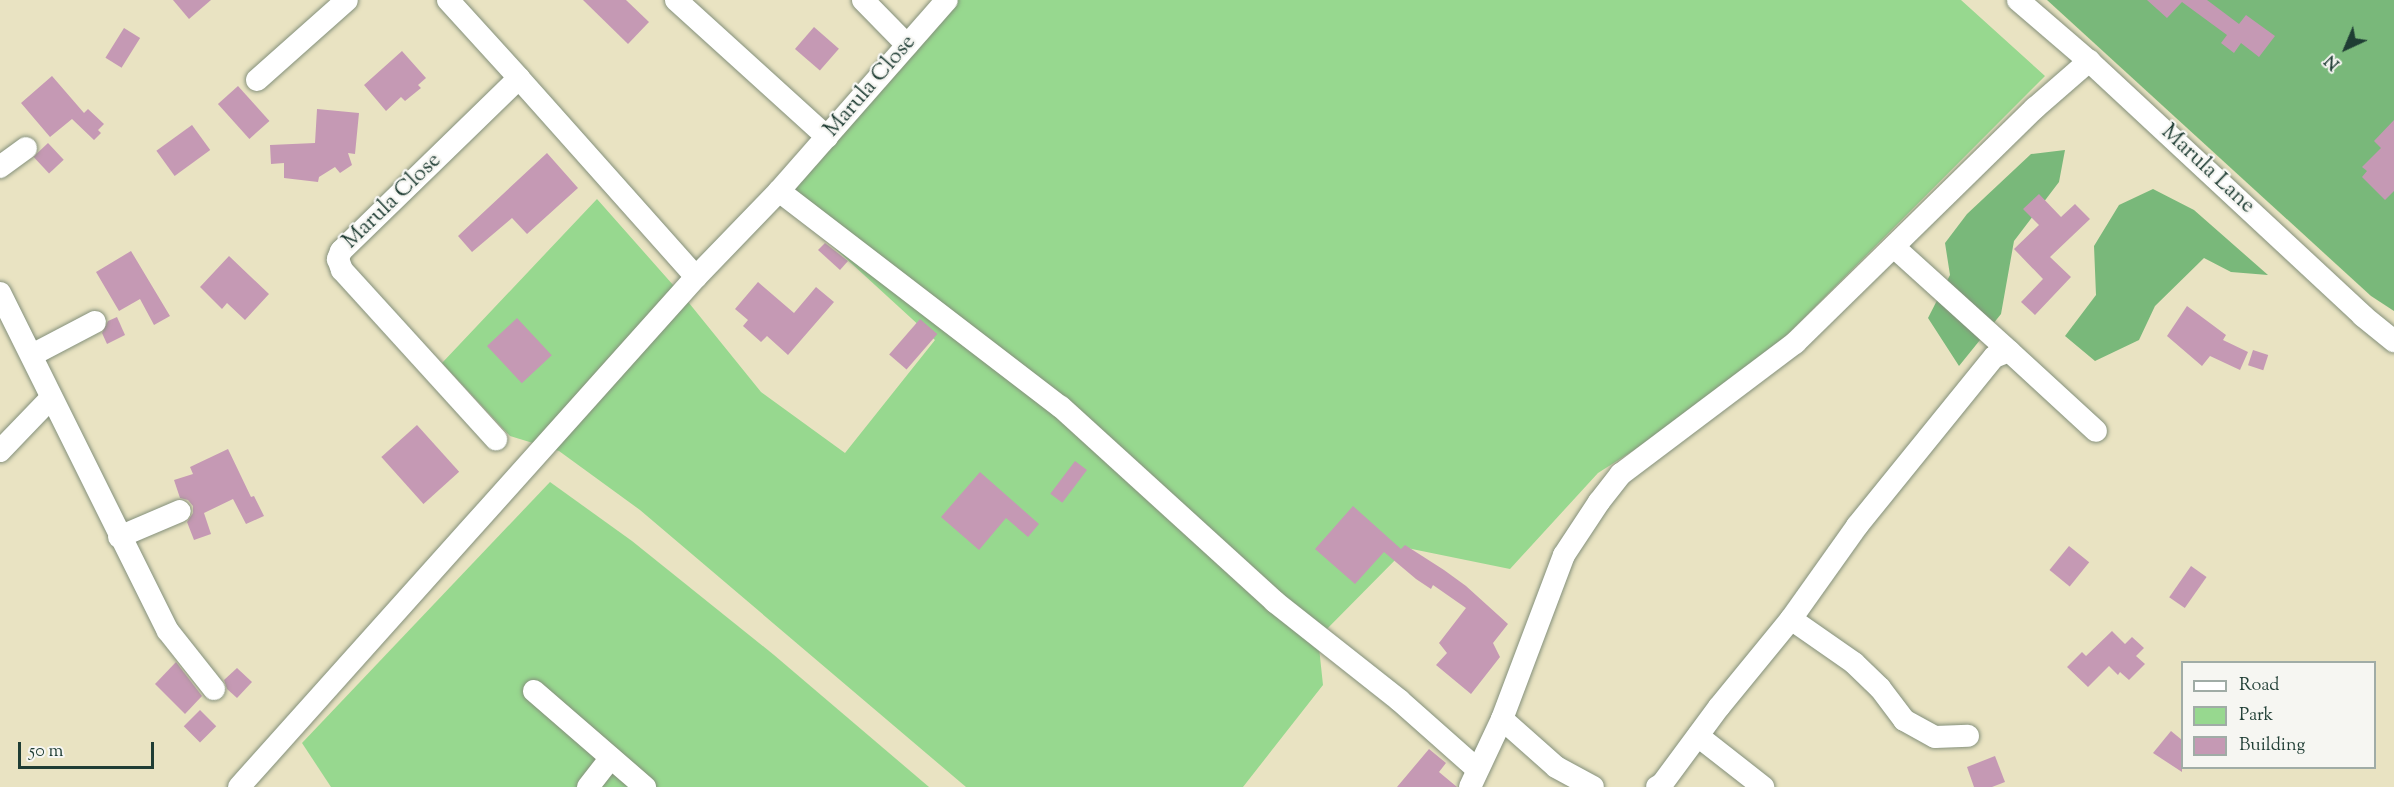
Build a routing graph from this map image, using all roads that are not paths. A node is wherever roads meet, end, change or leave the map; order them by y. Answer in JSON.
{"nodes":[{"id":1,"x":347,"y":0,"type":"edge"},
{"id":2,"x":448,"y":0,"type":"edge"},
{"id":3,"x":676,"y":0,"type":"edge"},
{"id":4,"x":863,"y":0,"type":"edge"},
{"id":5,"x":947,"y":0,"type":"edge"},
{"id":6,"x":2018,"y":0,"type":"edge"},
{"id":7,"x":908,"y":45,"type":"junction"},
{"id":8,"x":2089,"y":61,"type":"junction"},
{"id":9,"x":519,"y":78,"type":"junction"},
{"id":10,"x":257,"y":81,"type":"dead end"},
{"id":11,"x":827,"y":137,"type":"junction"},
{"id":12,"x":26,"y":148,"type":"dead end"},
{"id":13,"x":0,"y":167,"type":"edge"},
{"id":14,"x":779,"y":191,"type":"junction"},
{"id":15,"x":1894,"y":247,"type":"junction"},
{"id":16,"x":696,"y":277,"type":"junction"},
{"id":17,"x":0,"y":293,"type":"edge"},
{"id":18,"x":95,"y":322,"type":"dead end"},
{"id":19,"x":2394,"y":341,"type":"edge"},
{"id":20,"x":2009,"y":351,"type":"junction"},
{"id":21,"x":32,"y":355,"type":"junction"},
{"id":22,"x":51,"y":398,"type":"junction"},
{"id":23,"x":2096,"y":431,"type":"dead end"},
{"id":24,"x":496,"y":439,"type":"dead end"},
{"id":25,"x":0,"y":451,"type":"edge"},
{"id":26,"x":180,"y":511,"type":"dead end"},
{"id":27,"x":119,"y":537,"type":"junction"},
{"id":28,"x":1791,"y":619,"type":"junction"},
{"id":29,"x":214,"y":689,"type":"dead end"},
{"id":30,"x":534,"y":691,"type":"dead end"},
{"id":31,"x":1502,"y":719,"type":"junction"},
{"id":32,"x":1698,"y":736,"type":"junction"},
{"id":33,"x":1968,"y":736,"type":"dead end"},
{"id":34,"x":611,"y":758,"type":"junction"},
{"id":35,"x":1474,"y":778,"type":"edge"},
{"id":36,"x":239,"y":787,"type":"edge"},
{"id":37,"x":588,"y":787,"type":"edge"},
{"id":38,"x":645,"y":787,"type":"edge"},
{"id":39,"x":1593,"y":787,"type":"edge"},
{"id":40,"x":1657,"y":787,"type":"edge"},
{"id":41,"x":1763,"y":787,"type":"edge"}],
"edges":[{"from":1,"to":10,"type":"street"},
{"from":2,"to":9,"type":"street"},
{"from":3,"to":11,"type":"street"},
{"from":4,"to":7,"type":"street"},
{"from":5,"to":7,"type":"street","name":"Marula Close"},
{"from":6,"to":8,"type":"street","name":"Marula Lane"},
{"from":7,"to":11,"type":"street","name":"Marula Close"},
{"from":8,"to":15,"type":"street"},
{"from":8,"to":19,"type":"street","name":"Marula Lane"},
{"from":9,"to":16,"type":"street"},
{"from":9,"to":24,"type":"street","name":"Marula Close"},
{"from":11,"to":14,"type":"street","name":"Marula Close"},
{"from":12,"to":13,"type":"street"},
{"from":14,"to":16,"type":"street","name":"Marula Close"},
{"from":14,"to":35,"type":"street"},
{"from":15,"to":20,"type":"street"},
{"from":15,"to":31,"type":"street"},
{"from":16,"to":36,"type":"street","name":"Marula Close"},
{"from":17,"to":21,"type":"street"},
{"from":18,"to":21,"type":"street"},
{"from":20,"to":23,"type":"street"},
{"from":20,"to":28,"type":"street"},
{"from":21,"to":22,"type":"street"},
{"from":22,"to":25,"type":"street"},
{"from":22,"to":27,"type":"street"},
{"from":26,"to":27,"type":"street"},
{"from":27,"to":29,"type":"street"},
{"from":28,"to":32,"type":"street"},
{"from":28,"to":33,"type":"street"},
{"from":30,"to":34,"type":"street"},
{"from":31,"to":35,"type":"street"},
{"from":31,"to":39,"type":"street"},
{"from":32,"to":40,"type":"street"},
{"from":32,"to":41,"type":"street"},
{"from":34,"to":37,"type":"street"},
{"from":34,"to":38,"type":"street"}]}
